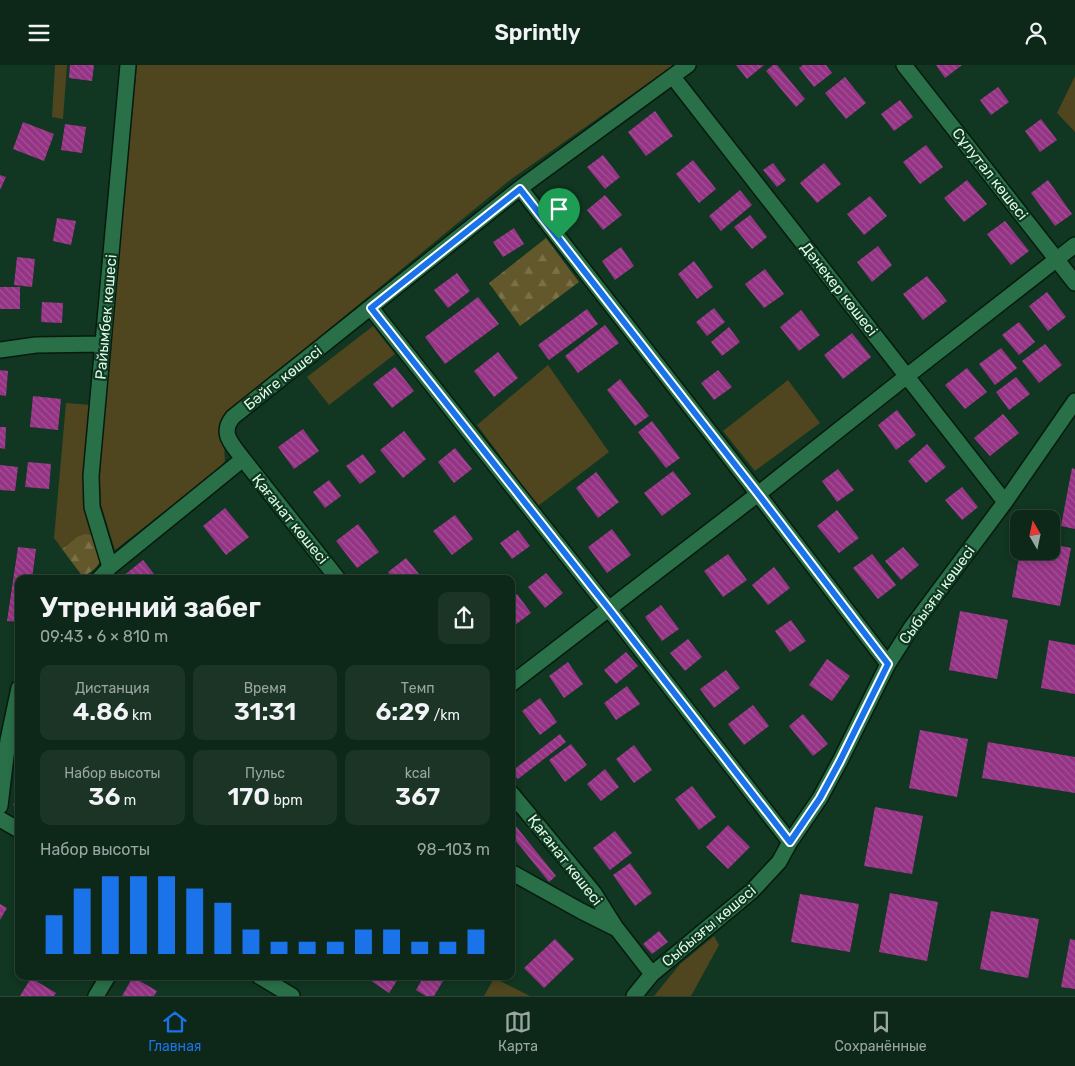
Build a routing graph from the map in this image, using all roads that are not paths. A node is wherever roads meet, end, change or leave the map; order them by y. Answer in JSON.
{"nodes":[{"id":1,"x":128,"y":65,"type":"edge"},
{"id":2,"x":688,"y":65,"type":"edge"},
{"id":3,"x":904,"y":65,"type":"edge"},
{"id":4,"x":673,"y":77,"type":"junction"},
{"id":5,"x":520,"y":189,"type":"junction"},
{"id":6,"x":1075,"y":245,"type":"edge"},
{"id":7,"x":1057,"y":259,"type":"junction"},
{"id":8,"x":1075,"y":283,"type":"edge"},
{"id":9,"x":371,"y":308,"type":"junction"},
{"id":10,"x":104,"y":344,"type":"junction"},
{"id":11,"x":0,"y":350,"type":"edge"},
{"id":12,"x":906,"y":376,"type":"junction"},
{"id":13,"x":1075,"y":401,"type":"edge"},
{"id":14,"x":243,"y":459,"type":"junction"},
{"id":15,"x":758,"y":494,"type":"junction"},
{"id":16,"x":1005,"y":502,"type":"junction"},
{"id":17,"x":110,"y":567,"type":"junction"},
{"id":18,"x":103,"y":575,"type":"edge"},
{"id":19,"x":335,"y":575,"type":"edge"},
{"id":20,"x":609,"y":609,"type":"junction"},
{"id":21,"x":888,"y":664,"type":"junction"},
{"id":22,"x":515,"y":681,"type":"edge"},
{"id":23,"x":15,"y":707,"type":"edge"},
{"id":24,"x":515,"y":798,"type":"edge"},
{"id":25,"x":0,"y":806,"type":"edge"},
{"id":26,"x":0,"y":819,"type":"edge"},
{"id":27,"x":15,"y":828,"type":"edge"},
{"id":28,"x":790,"y":842,"type":"junction"},
{"id":29,"x":515,"y":874,"type":"edge"},
{"id":30,"x":617,"y":929,"type":"junction"},
{"id":31,"x":652,"y":974,"type":"junction"},
{"id":32,"x":106,"y":980,"type":"edge"},
{"id":33,"x":266,"y":980,"type":"edge"},
{"id":34,"x":96,"y":996,"type":"edge"},
{"id":35,"x":292,"y":996,"type":"edge"},
{"id":36,"x":634,"y":996,"type":"edge"}],
"edges":[{"from":1,"to":10,"type":"street","name":"Райымбек көшесі"},
{"from":2,"to":4,"type":"street"},
{"from":3,"to":7,"type":"street","name":"Сұлутал көшесі"},
{"from":4,"to":5,"type":"street"},
{"from":4,"to":12,"type":"street","name":"Дәнекер көшесі"},
{"from":5,"to":9,"type":"street"},
{"from":5,"to":15,"type":"street"},
{"from":6,"to":7,"type":"street"},
{"from":7,"to":8,"type":"street","name":"Сұлутал көшесі"},
{"from":7,"to":12,"type":"street"},
{"from":9,"to":14,"type":"street","name":"Бәйге көшесі"},
{"from":9,"to":20,"type":"street"},
{"from":10,"to":11,"type":"street"},
{"from":10,"to":17,"type":"street","name":"Райымбек көшесі"},
{"from":12,"to":15,"type":"street"},
{"from":12,"to":16,"type":"street","name":"Дәнекер көшесі"},
{"from":13,"to":16,"type":"street","name":"Сыбызғы көшесі"},
{"from":14,"to":17,"type":"street"},
{"from":14,"to":19,"type":"street","name":"Қағанат көшесі"},
{"from":15,"to":20,"type":"street"},
{"from":15,"to":21,"type":"street"},
{"from":16,"to":21,"type":"street","name":"Сыбызғы көшесі"},
{"from":17,"to":18,"type":"street"},
{"from":20,"to":22,"type":"street"},
{"from":20,"to":28,"type":"street"},
{"from":21,"to":28,"type":"street","name":"Сыбызғы көшесі"},
{"from":23,"to":25,"type":"street"},
{"from":24,"to":30,"type":"street","name":"Қағанат көшесі"},
{"from":26,"to":27,"type":"street"},
{"from":28,"to":31,"type":"street","name":"Сыбызғы көшесі"},
{"from":29,"to":30,"type":"street"},
{"from":30,"to":31,"type":"street","name":"Қағанат көшесі"},
{"from":31,"to":36,"type":"street","name":"Сыбызғы көшесі"},
{"from":32,"to":34,"type":"street"},
{"from":33,"to":35,"type":"street"}]}
